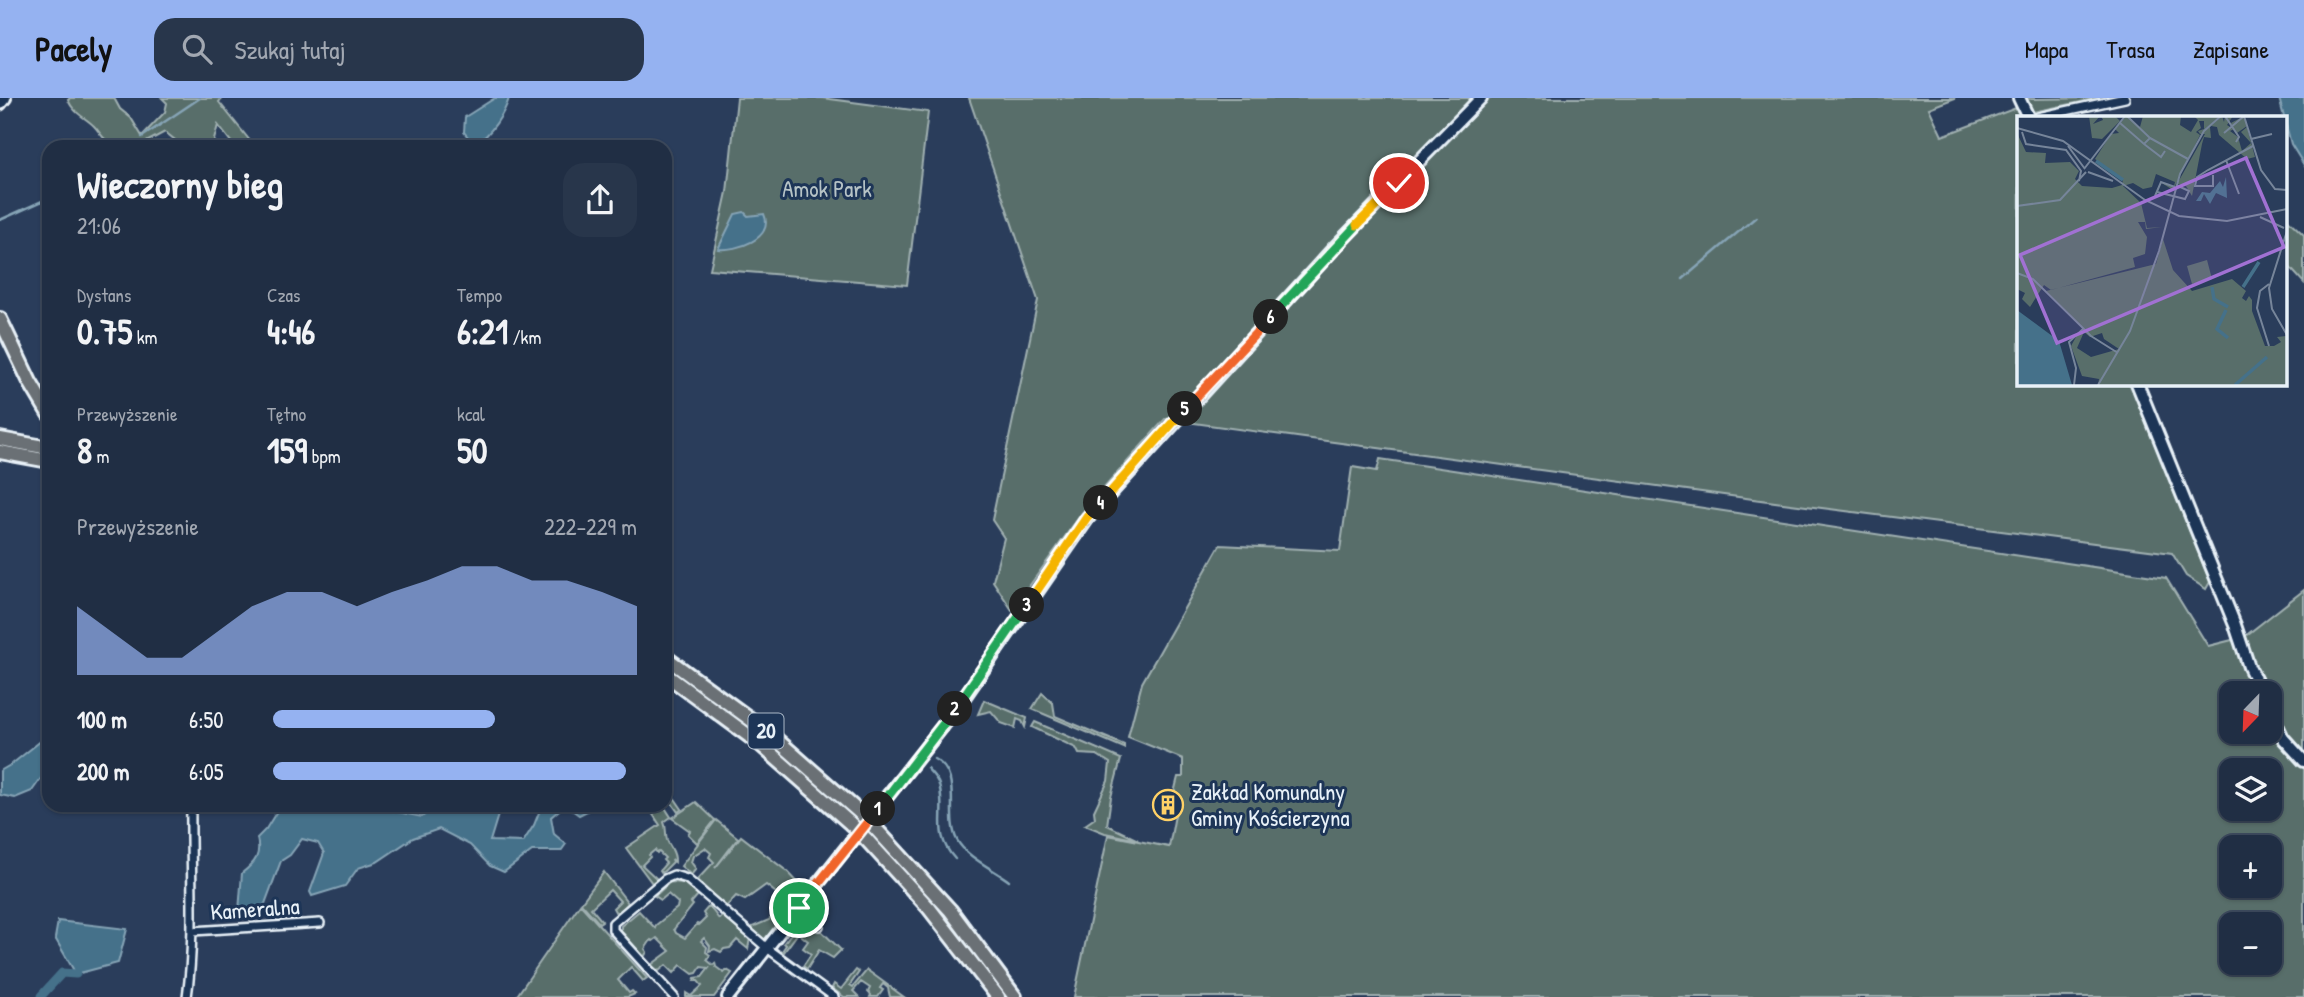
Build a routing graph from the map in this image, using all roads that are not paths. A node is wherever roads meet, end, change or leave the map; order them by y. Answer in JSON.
{"nodes":[{"id":1,"x":5,"y":98,"type":"edge"},
{"id":2,"x":1481,"y":98,"type":"edge"},
{"id":3,"x":2020,"y":98,"type":"edge"},
{"id":4,"x":2125,"y":98,"type":"edge"},
{"id":5,"x":0,"y":104,"type":"edge"},
{"id":6,"x":2028,"y":116,"type":"edge"},
{"id":7,"x":2043,"y":116,"type":"edge"},
{"id":8,"x":0,"y":319,"type":"edge"},
{"id":9,"x":2138,"y":385,"type":"edge"},
{"id":10,"x":42,"y":403,"type":"edge"},
{"id":11,"x":0,"y":439,"type":"edge"},
{"id":12,"x":42,"y":447,"type":"edge"},
{"id":13,"x":0,"y":452,"type":"edge"},
{"id":14,"x":42,"y":460,"type":"edge"},
{"id":15,"x":672,"y":662,"type":"edge"},
{"id":16,"x":672,"y":679,"type":"edge"},
{"id":17,"x":2256,"y":681,"type":"edge"},
{"id":18,"x":2282,"y":735,"type":"edge"},
{"id":19,"x":2304,"y":761,"type":"edge"},
{"id":20,"x":191,"y":812,"type":"edge"},
{"id":21,"x":799,"y":908,"type":"junction"},
{"id":22,"x":320,"y":923,"type":"dead end"},
{"id":23,"x":818,"y":926,"type":"dead end"},
{"id":24,"x":193,"y":931,"type":"junction"},
{"id":25,"x":767,"y":948,"type":"junction"},
{"id":26,"x":187,"y":997,"type":"edge"},
{"id":27,"x":674,"y":997,"type":"edge"},
{"id":28,"x":728,"y":997,"type":"edge"},
{"id":29,"x":834,"y":997,"type":"edge"},
{"id":30,"x":998,"y":997,"type":"edge"},
{"id":31,"x":1015,"y":997,"type":"edge"}],
"edges":[{"from":1,"to":5,"type":"street"},
{"from":2,"to":21,"type":"street"},
{"from":3,"to":6,"type":"street"},
{"from":4,"to":7,"type":"street"},
{"from":8,"to":10,"type":"main road"},
{"from":9,"to":17,"type":"street"},
{"from":11,"to":12,"type":"main road"},
{"from":13,"to":14,"type":"main road"},
{"from":15,"to":31,"type":"main road","number":"20","bridge":true},
{"from":16,"to":30,"type":"main road","number":"20","bridge":true},
{"from":18,"to":19,"type":"street"},
{"from":20,"to":24,"type":"street","name":"Kameralna"},
{"from":21,"to":23,"type":"street"},
{"from":21,"to":25,"type":"street"},
{"from":22,"to":24,"type":"street","name":"Kameralna"},
{"from":24,"to":26,"type":"street","name":"Kameralna"},
{"from":25,"to":27,"type":"street"},
{"from":25,"to":28,"type":"street"},
{"from":25,"to":29,"type":"street"}]}
